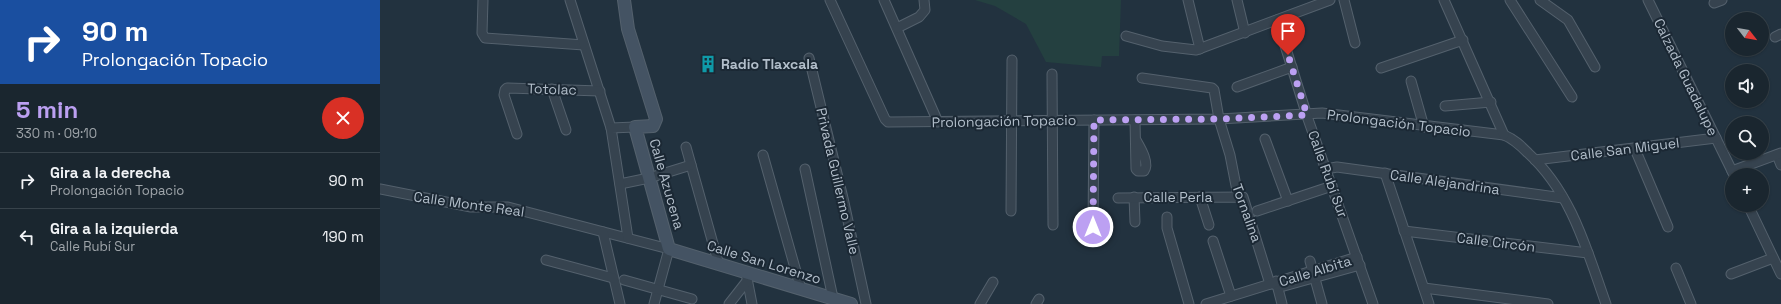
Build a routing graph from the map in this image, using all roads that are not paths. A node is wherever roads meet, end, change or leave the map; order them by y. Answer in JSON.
{"nodes":[{"id":1,"x":483,"y":0,"type":"edge"},
{"id":2,"x":570,"y":0,"type":"edge"},
{"id":3,"x":620,"y":0,"type":"edge"},
{"id":4,"x":624,"y":0,"type":"edge"},
{"id":5,"x":830,"y":0,"type":"edge"},
{"id":6,"x":884,"y":0,"type":"edge"},
{"id":7,"x":924,"y":0,"type":"edge"},
{"id":8,"x":1188,"y":0,"type":"edge"},
{"id":9,"x":1237,"y":0,"type":"edge"},
{"id":10,"x":1330,"y":0,"type":"edge"},
{"id":11,"x":1344,"y":0,"type":"edge"},
{"id":12,"x":1444,"y":0,"type":"edge"},
{"id":13,"x":1510,"y":0,"type":"edge"},
{"id":14,"x":1540,"y":0,"type":"edge"},
{"id":15,"x":1648,"y":0,"type":"edge"},
{"id":16,"x":1277,"y":20,"type":"junction"},
{"id":17,"x":897,"y":28,"type":"junction"},
{"id":18,"x":1244,"y":33,"type":"junction"},
{"id":19,"x":1126,"y":36,"type":"dead end"},
{"id":20,"x":1463,"y":40,"type":"junction"},
{"id":21,"x":1355,"y":44,"type":"dead end"},
{"id":22,"x":584,"y":45,"type":"junction"},
{"id":23,"x":1200,"y":49,"type":"junction"},
{"id":24,"x":809,"y":58,"type":"dead end"},
{"id":25,"x":1012,"y":60,"type":"dead end"},
{"id":26,"x":1292,"y":67,"type":"junction"},
{"id":27,"x":1594,"y":67,"type":"dead end"},
{"id":28,"x":1381,"y":68,"type":"dead end"},
{"id":29,"x":1052,"y":74,"type":"dead end"},
{"id":30,"x":1142,"y":78,"type":"dead end"},
{"id":31,"x":1411,"y":81,"type":"dead end"},
{"id":32,"x":1236,"y":87,"type":"dead end"},
{"id":33,"x":552,"y":89,"type":"junction"},
{"id":34,"x":600,"y":91,"type":"junction"},
{"id":35,"x":1572,"y":96,"type":"dead end"},
{"id":36,"x":1491,"y":102,"type":"junction"},
{"id":37,"x":1445,"y":106,"type":"dead end"},
{"id":38,"x":1307,"y":115,"type":"junction"},
{"id":39,"x":1219,"y":119,"type":"junction"},
{"id":40,"x":1094,"y":120,"type":"junction"},
{"id":41,"x":1135,"y":120,"type":"junction"},
{"id":42,"x":1011,"y":121,"type":"junction"},
{"id":43,"x":1052,"y":121,"type":"junction"},
{"id":44,"x":938,"y":122,"type":"junction"},
{"id":45,"x":1424,"y":126,"type":"junction"},
{"id":46,"x":635,"y":127,"type":"junction"},
{"id":47,"x":566,"y":130,"type":"dead end"},
{"id":48,"x":612,"y":132,"type":"junction"},
{"id":49,"x":517,"y":134,"type":"dead end"},
{"id":50,"x":1504,"y":135,"type":"junction"},
{"id":51,"x":1716,"y":138,"type":"junction"},
{"id":52,"x":1265,"y":139,"type":"dead end"},
{"id":53,"x":1136,"y":140,"type":"dead end"},
{"id":54,"x":686,"y":147,"type":"dead end"},
{"id":55,"x":1635,"y":149,"type":"junction"},
{"id":56,"x":1779,"y":154,"type":"edge"},
{"id":57,"x":763,"y":155,"type":"dead end"},
{"id":58,"x":1535,"y":160,"type":"junction"},
{"id":59,"x":1781,"y":164,"type":"edge"},
{"id":60,"x":691,"y":165,"type":"junction"},
{"id":61,"x":1731,"y":168,"type":"edge"},
{"id":62,"x":1745,"y":168,"type":"edge"},
{"id":63,"x":805,"y":169,"type":"dead end"},
{"id":64,"x":1326,"y":169,"type":"junction"},
{"id":65,"x":1385,"y":174,"type":"junction"},
{"id":66,"x":649,"y":178,"type":"junction"},
{"id":67,"x":620,"y":184,"type":"junction"},
{"id":68,"x":1332,"y":186,"type":"junction"},
{"id":69,"x":380,"y":189,"type":"edge"},
{"id":70,"x":1238,"y":196,"type":"junction"},
{"id":71,"x":1134,"y":197,"type":"junction"},
{"id":72,"x":1200,"y":197,"type":"junction"},
{"id":73,"x":1118,"y":198,"type":"dead end"},
{"id":74,"x":1563,"y":198,"type":"junction"},
{"id":75,"x":1288,"y":201,"type":"junction"},
{"id":76,"x":1011,"y":210,"type":"dead end"},
{"id":77,"x":1257,"y":211,"type":"dead end"},
{"id":78,"x":1751,"y":212,"type":"edge"},
{"id":79,"x":1167,"y":217,"type":"dead end"},
{"id":80,"x":1135,"y":222,"type":"dead end"},
{"id":81,"x":1209,"y":224,"type":"dead end"},
{"id":82,"x":1053,"y":225,"type":"dead end"},
{"id":83,"x":1093,"y":227,"type":"dead end"},
{"id":84,"x":1668,"y":227,"type":"dead end"},
{"id":85,"x":1404,"y":230,"type":"junction"},
{"id":86,"x":603,"y":232,"type":"junction"},
{"id":87,"x":628,"y":238,"type":"junction"},
{"id":88,"x":1213,"y":241,"type":"dead end"},
{"id":89,"x":669,"y":249,"type":"junction"},
{"id":90,"x":1588,"y":253,"type":"junction"},
{"id":91,"x":1773,"y":258,"type":"junction"},
{"id":92,"x":546,"y":260,"type":"dead end"},
{"id":93,"x":1310,"y":261,"type":"dead end"},
{"id":94,"x":1359,"y":261,"type":"junction"},
{"id":95,"x":719,"y":265,"type":"junction"},
{"id":96,"x":1676,"y":268,"type":"dead end"},
{"id":97,"x":1314,"y":274,"type":"junction"},
{"id":98,"x":1731,"y":274,"type":"dead end"},
{"id":99,"x":1781,"y":274,"type":"edge"},
{"id":100,"x":746,"y":277,"type":"junction"},
{"id":101,"x":613,"y":278,"type":"junction"},
{"id":102,"x":624,"y":280,"type":"dead end"},
{"id":103,"x":993,"y":282,"type":"dead end"},
{"id":104,"x":1274,"y":284,"type":"junction"},
{"id":105,"x":1424,"y":288,"type":"junction"},
{"id":106,"x":659,"y":289,"type":"junction"},
{"id":107,"x":801,"y":289,"type":"junction"},
{"id":108,"x":1231,"y":296,"type":"junction"},
{"id":109,"x":833,"y":298,"type":"junction"},
{"id":110,"x":692,"y":299,"type":"dead end"},
{"id":111,"x":620,"y":304,"type":"edge"},
{"id":112,"x":654,"y":304,"type":"edge"},
{"id":113,"x":729,"y":304,"type":"edge"},
{"id":114,"x":752,"y":304,"type":"edge"},
{"id":115,"x":851,"y":304,"type":"edge"},
{"id":116,"x":866,"y":304,"type":"edge"},
{"id":117,"x":980,"y":304,"type":"edge"},
{"id":118,"x":1189,"y":304,"type":"edge"},
{"id":119,"x":1206,"y":304,"type":"edge"},
{"id":120,"x":1282,"y":304,"type":"edge"},
{"id":121,"x":1322,"y":304,"type":"edge"},
{"id":122,"x":1373,"y":304,"type":"edge"},
{"id":123,"x":1429,"y":304,"type":"edge"},
{"id":124,"x":1548,"y":304,"type":"edge"},
{"id":125,"x":1606,"y":304,"type":"edge"},
{"id":126,"x":1691,"y":304,"type":"edge"}],
"edges":[{"from":1,"to":22,"type":"street"},
{"from":2,"to":22,"type":"street"},
{"from":3,"to":4,"type":"street"},
{"from":4,"to":46,"type":"street"},
{"from":5,"to":44,"type":"street","name":"Prolongación Topacio"},
{"from":6,"to":17,"type":"street"},
{"from":7,"to":17,"type":"street"},
{"from":8,"to":23,"type":"street"},
{"from":9,"to":18,"type":"street"},
{"from":10,"to":16,"type":"street"},
{"from":11,"to":21,"type":"street"},
{"from":12,"to":20,"type":"street"},
{"from":13,"to":35,"type":"street"},
{"from":14,"to":27,"type":"street"},
{"from":15,"to":51,"type":"street","name":"Calzada Guadalupe"},
{"from":16,"to":18,"type":"street"},
{"from":16,"to":26,"type":"street","name":"Calle Rubí Sur"},
{"from":17,"to":44,"type":"street"},
{"from":18,"to":23,"type":"street"},
{"from":19,"to":23,"type":"street"},
{"from":20,"to":28,"type":"street"},
{"from":20,"to":36,"type":"street"},
{"from":22,"to":34,"type":"street"},
{"from":24,"to":116,"type":"street","name":"Privada Guillermo Valle"},
{"from":25,"to":42,"type":"street"},
{"from":26,"to":32,"type":"street"},
{"from":26,"to":38,"type":"street","name":"Calle Rubí Sur"},
{"from":29,"to":43,"type":"street"},
{"from":30,"to":39,"type":"street","name":"Tornalina"},
{"from":31,"to":45,"type":"street"},
{"from":33,"to":34,"type":"street","name":"Totolac"},
{"from":33,"to":47,"type":"street"},
{"from":33,"to":49,"type":"street","name":"Totolac"},
{"from":34,"to":48,"type":"street"},
{"from":36,"to":37,"type":"street"},
{"from":36,"to":50,"type":"street"},
{"from":38,"to":39,"type":"street","name":"Prolongación Topacio"},
{"from":38,"to":45,"type":"street","name":"Prolongación Topacio"},
{"from":38,"to":64,"type":"street","name":"Calle Rubí Sur"},
{"from":39,"to":41,"type":"street","name":"Prolongación Topacio"},
{"from":39,"to":70,"type":"street","name":"Tornalina"},
{"from":40,"to":41,"type":"street","name":"Prolongación Topacio"},
{"from":40,"to":43,"type":"street","name":"Prolongación Topacio"},
{"from":40,"to":83,"type":"street"},
{"from":41,"to":53,"type":"street"},
{"from":42,"to":43,"type":"street","name":"Prolongación Topacio"},
{"from":42,"to":44,"type":"street","name":"Prolongación Topacio"},
{"from":42,"to":76,"type":"street"},
{"from":43,"to":82,"type":"street"},
{"from":45,"to":50,"type":"street","name":"Prolongación Topacio"},
{"from":46,"to":48,"type":"street"},
{"from":46,"to":66,"type":"street","name":"Calle Azucena"},
{"from":48,"to":67,"type":"street"},
{"from":50,"to":58,"type":"street","name":"Prolongación Topacio"},
{"from":51,"to":55,"type":"street","name":"Calle San Miguel"},
{"from":51,"to":61,"type":"street","name":"Calzada Guadalupe"},
{"from":52,"to":75,"type":"street"},
{"from":54,"to":60,"type":"street"},
{"from":55,"to":58,"type":"street","name":"Calle San Miguel"},
{"from":55,"to":84,"type":"street"},
{"from":56,"to":59,"type":"street"},
{"from":56,"to":62,"type":"street"},
{"from":57,"to":107,"type":"street"},
{"from":58,"to":74,"type":"street","name":"Prolongación Topacio"},
{"from":60,"to":66,"type":"street"},
{"from":60,"to":95,"type":"street"},
{"from":63,"to":109,"type":"street"},
{"from":64,"to":65,"type":"street","name":"Calle Alejandrina"},
{"from":64,"to":68,"type":"street","name":"Calle Rubí Sur"},
{"from":65,"to":74,"type":"street","name":"Calle Alejandrina"},
{"from":65,"to":85,"type":"street"},
{"from":66,"to":67,"type":"street"},
{"from":66,"to":89,"type":"street","name":"Calle Azucena"},
{"from":67,"to":87,"type":"street"},
{"from":68,"to":75,"type":"street"},
{"from":68,"to":94,"type":"street","name":"Calle Rubí Sur"},
{"from":69,"to":86,"type":"street","name":"Calle Monte Real"},
{"from":70,"to":72,"type":"street","name":"Calle Perla"},
{"from":70,"to":104,"type":"street","name":"Tornalina"},
{"from":71,"to":72,"type":"street","name":"Calle Perla"},
{"from":71,"to":73,"type":"street","name":"Calle Perla"},
{"from":71,"to":80,"type":"street"},
{"from":72,"to":81,"type":"street"},
{"from":74,"to":90,"type":"street","name":"Prolongación Topacio"},
{"from":75,"to":77,"type":"street"},
{"from":78,"to":91,"type":"street"},
{"from":79,"to":118,"type":"street"},
{"from":85,"to":90,"type":"street","name":"Calle Circón"},
{"from":85,"to":105,"type":"street"},
{"from":86,"to":87,"type":"street","name":"Calle Monte Real"},
{"from":86,"to":101,"type":"street"},
{"from":87,"to":89,"type":"street","name":"Calle Monte Real"},
{"from":88,"to":108,"type":"street"},
{"from":89,"to":95,"type":"street","name":"Calle San Lorenzo"},
{"from":89,"to":106,"type":"street"},
{"from":90,"to":125,"type":"street","name":"Prolongación Topacio"},
{"from":91,"to":98,"type":"street"},
{"from":91,"to":99,"type":"street"},
{"from":92,"to":101,"type":"street"},
{"from":93,"to":97,"type":"street"},
{"from":94,"to":97,"type":"street","name":"Calle Albita"},
{"from":94,"to":122,"type":"street","name":"Calle Rubí Sur"},
{"from":95,"to":100,"type":"street","name":"Calle San Lorenzo"},
{"from":96,"to":126,"type":"street"},
{"from":97,"to":104,"type":"street","name":"Calle Albita"},
{"from":97,"to":121,"type":"street"},
{"from":100,"to":107,"type":"street","name":"Calle San Lorenzo"},
{"from":100,"to":113,"type":"street"},
{"from":100,"to":114,"type":"street"},
{"from":101,"to":111,"type":"street"},
{"from":102,"to":106,"type":"street"},
{"from":103,"to":117,"type":"street"},
{"from":104,"to":108,"type":"street","name":"Calle Albita"},
{"from":104,"to":120,"type":"street","name":"Tornalina"},
{"from":105,"to":123,"type":"street"},
{"from":105,"to":124,"type":"street"},
{"from":106,"to":110,"type":"street"},
{"from":106,"to":112,"type":"street"},
{"from":107,"to":109,"type":"street","name":"Calle San Lorenzo"},
{"from":108,"to":119,"type":"street","name":"Calle Albita"},
{"from":109,"to":115,"type":"street","name":"Calle San Lorenzo"}]}
